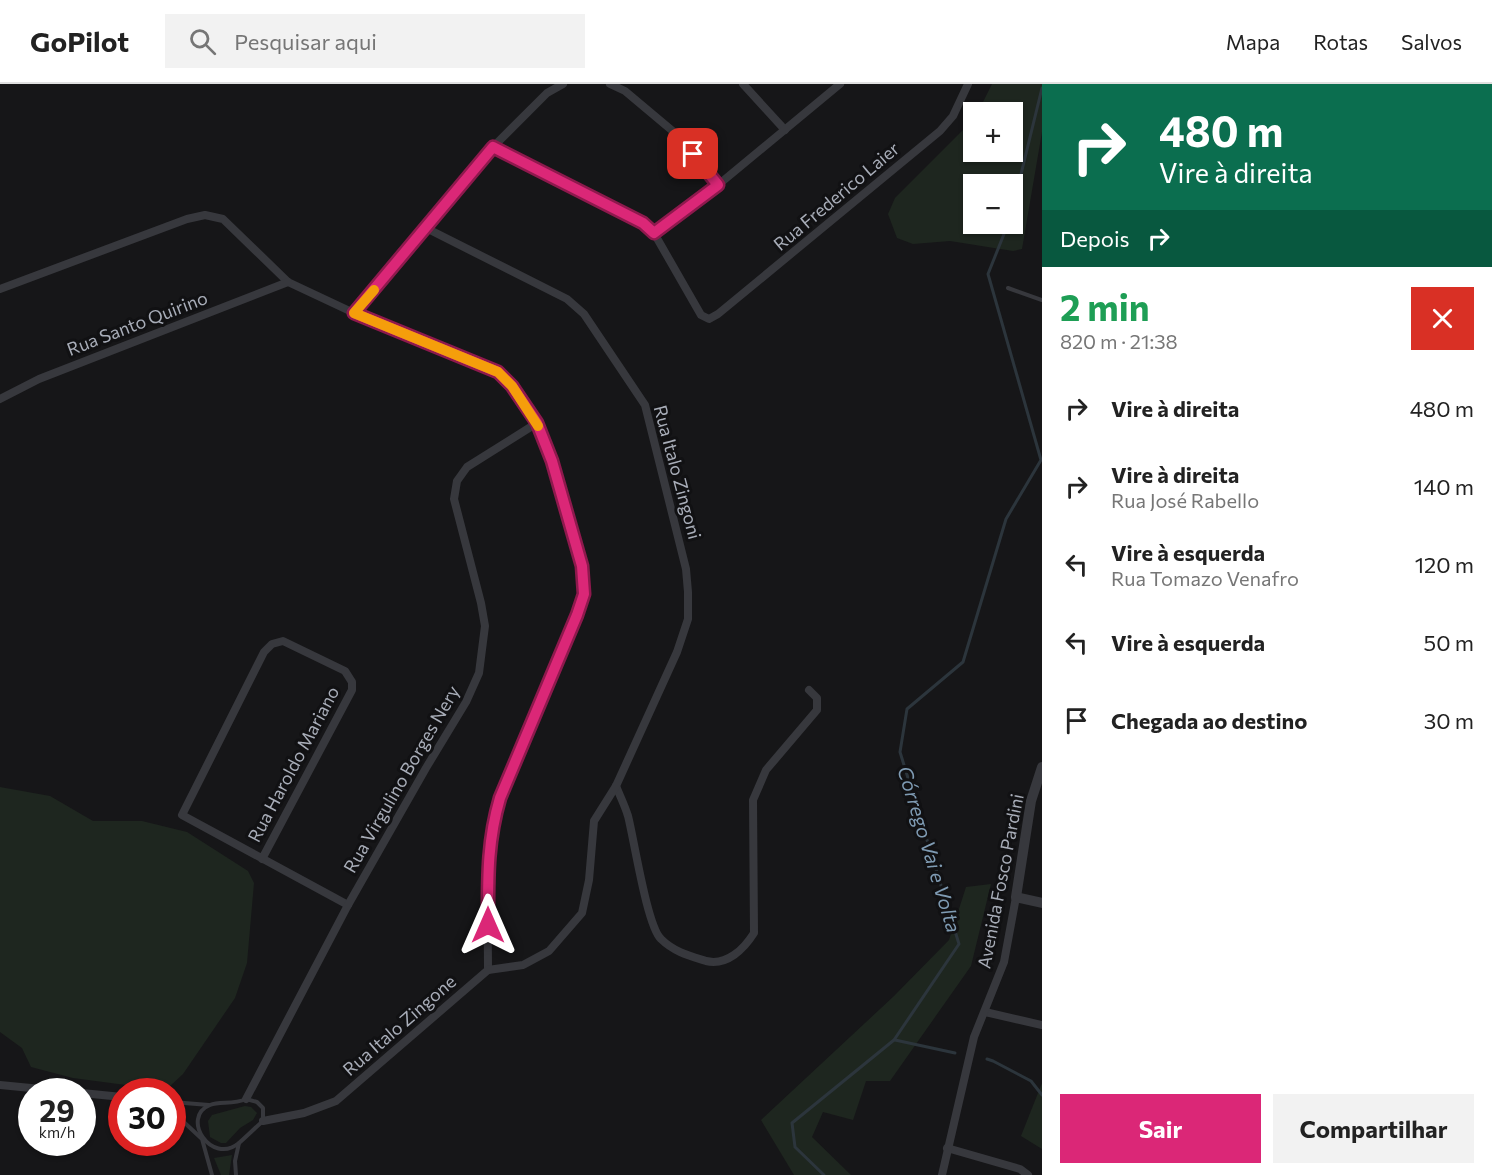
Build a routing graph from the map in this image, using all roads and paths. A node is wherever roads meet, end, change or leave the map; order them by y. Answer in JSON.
{"nodes":[{"id":1,"x":563,"y":84,"type":"edge"},
{"id":2,"x":610,"y":84,"type":"edge"},
{"id":3,"x":743,"y":84,"type":"edge"},
{"id":4,"x":840,"y":84,"type":"edge"},
{"id":5,"x":968,"y":84,"type":"edge"},
{"id":6,"x":785,"y":130,"type":"junction"},
{"id":7,"x":493,"y":147,"type":"junction"},
{"id":8,"x":718,"y":185,"type":"junction"},
{"id":9,"x":426,"y":228,"type":"junction"},
{"id":10,"x":654,"y":233,"type":"junction"},
{"id":11,"x":288,"y":282,"type":"junction"},
{"id":12,"x":1008,"y":288,"type":"dead end"},
{"id":13,"x":0,"y":289,"type":"edge"},
{"id":14,"x":1042,"y":300,"type":"edge"},
{"id":15,"x":354,"y":313,"type":"junction"},
{"id":16,"x":0,"y":399,"type":"edge"},
{"id":17,"x":537,"y":423,"type":"junction"},
{"id":18,"x":809,"y":690,"type":"dead end"},
{"id":19,"x":1042,"y":767,"type":"edge"},
{"id":20,"x":616,"y":786,"type":"junction"},
{"id":21,"x":261,"y":859,"type":"junction"},
{"id":22,"x":1016,"y":897,"type":"junction"},
{"id":23,"x":1042,"y":903,"type":"edge"},
{"id":24,"x":348,"y":905,"type":"junction"},
{"id":25,"x":488,"y":970,"type":"junction"},
{"id":26,"x":985,"y":1012,"type":"junction"},
{"id":27,"x":1042,"y":1025,"type":"edge"},
{"id":28,"x":0,"y":1085,"type":"edge"},
{"id":29,"x":18,"y":1087,"type":"edge"},
{"id":30,"x":246,"y":1099,"type":"junction"},
{"id":31,"x":186,"y":1103,"type":"edge"},
{"id":32,"x":210,"y":1105,"type":"junction"},
{"id":33,"x":263,"y":1121,"type":"junction"},
{"id":34,"x":186,"y":1124,"type":"edge"},
{"id":35,"x":202,"y":1139,"type":"junction"},
{"id":36,"x":239,"y":1143,"type":"junction"},
{"id":37,"x":947,"y":1148,"type":"junction"},
{"id":38,"x":212,"y":1175,"type":"edge"},
{"id":39,"x":236,"y":1175,"type":"edge"},
{"id":40,"x":942,"y":1175,"type":"edge"},
{"id":41,"x":1028,"y":1175,"type":"edge"}],
"edges":[{"from":1,"to":7,"type":"street"},
{"from":2,"to":8,"type":"street"},
{"from":3,"to":6,"type":"street"},
{"from":4,"to":6,"type":"street"},
{"from":5,"to":10,"type":"street","name":"Rua Frederico Laier"},
{"from":6,"to":8,"type":"street"},
{"from":7,"to":9,"type":"street"},
{"from":7,"to":10,"type":"street"},
{"from":8,"to":10,"type":"street"},
{"from":9,"to":15,"type":"street"},
{"from":9,"to":20,"type":"street","name":"Rua Italo Zingoni"},
{"from":11,"to":13,"type":"street"},
{"from":11,"to":15,"type":"street"},
{"from":11,"to":16,"type":"street","name":"Rua Santo Quirino"},
{"from":12,"to":14,"type":"lane"},
{"from":15,"to":17,"type":"street"},
{"from":17,"to":24,"type":"street","name":"Rua Virgulino Borges Nery"},
{"from":17,"to":25,"type":"street"},
{"from":18,"to":20,"type":"street"},
{"from":19,"to":22,"type":"street","name":"Avenida Fosco Pardini"},
{"from":20,"to":25,"type":"street"},
{"from":21,"to":21,"type":"street","name":"Rua Haroldo Mariano"},
{"from":21,"to":24,"type":"street"},
{"from":22,"to":23,"type":"street"},
{"from":22,"to":26,"type":"street","name":"Avenida Fosco Pardini"},
{"from":24,"to":30,"type":"street","name":"Rua Virgulino Borges Nery"},
{"from":25,"to":33,"type":"street","name":"Rua Italo Zingone"},
{"from":26,"to":27,"type":"street"},
{"from":26,"to":37,"type":"street","name":"Avenida Fosco Pardini"},
{"from":28,"to":29,"type":"street"},
{"from":30,"to":32,"type":"lane"},
{"from":30,"to":33,"type":"lane"},
{"from":31,"to":32,"type":"lane"},
{"from":32,"to":35,"type":"lane"},
{"from":33,"to":36,"type":"lane"},
{"from":34,"to":35,"type":"lane"},
{"from":35,"to":36,"type":"lane"},
{"from":35,"to":38,"type":"lane"},
{"from":36,"to":39,"type":"lane"},
{"from":37,"to":40,"type":"street","name":"Avenida Fosco Pardini"},
{"from":37,"to":41,"type":"street"}]}
